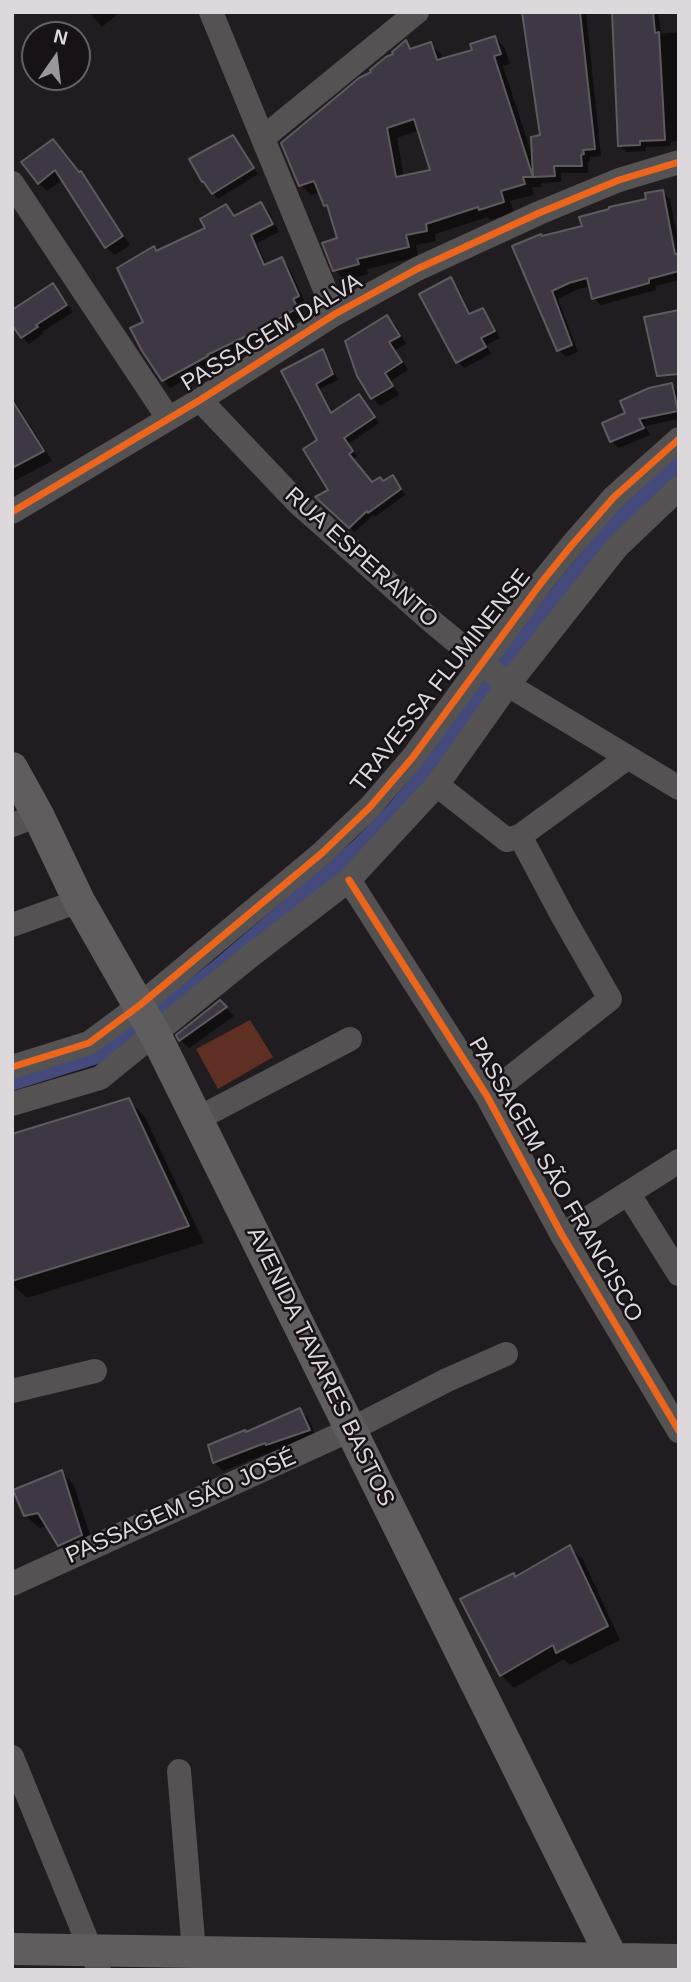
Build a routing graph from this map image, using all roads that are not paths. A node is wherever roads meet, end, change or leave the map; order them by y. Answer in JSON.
{"nodes":[{"id":1,"x":211,"y":12,"type":"edge"},
{"id":2,"x":417,"y":12,"type":"edge"},
{"id":3,"x":264,"y":138,"type":"junction"},
{"id":4,"x":679,"y":162,"type":"edge"},
{"id":5,"x":12,"y":183,"type":"edge"},
{"id":6,"x":335,"y":314,"type":"junction"},
{"id":7,"x":200,"y":400,"type":"junction"},
{"id":8,"x":168,"y":418,"type":"junction"},
{"id":9,"x":679,"y":439,"type":"edge"},
{"id":10,"x":679,"y":488,"type":"edge"},
{"id":11,"x":12,"y":512,"type":"edge"},
{"id":12,"x":495,"y":674,"type":"junction"},
{"id":13,"x":627,"y":758,"type":"junction"},
{"id":14,"x":437,"y":785,"type":"junction"},
{"id":15,"x":679,"y":788,"type":"edge"},
{"id":16,"x":20,"y":800,"type":"edge"},
{"id":17,"x":520,"y":836,"type":"junction"},
{"id":18,"x":349,"y":880,"type":"junction"},
{"id":19,"x":79,"y":901,"type":"junction"},
{"id":20,"x":12,"y":925,"type":"edge"},
{"id":21,"x":147,"y":1019,"type":"junction"},
{"id":22,"x":350,"y":1039,"type":"dead end"},
{"id":23,"x":12,"y":1067,"type":"edge"},
{"id":24,"x":487,"y":1096,"type":"junction"},
{"id":25,"x":12,"y":1104,"type":"edge"},
{"id":26,"x":197,"y":1119,"type":"junction"},
{"id":27,"x":679,"y":1161,"type":"edge"},
{"id":28,"x":628,"y":1193,"type":"junction"},
{"id":29,"x":562,"y":1235,"type":"junction"},
{"id":30,"x":679,"y":1274,"type":"edge"},
{"id":31,"x":506,"y":1354,"type":"dead end"},
{"id":32,"x":94,"y":1371,"type":"dead end"},
{"id":33,"x":12,"y":1391,"type":"edge"},
{"id":34,"x":350,"y":1430,"type":"junction"},
{"id":35,"x":679,"y":1431,"type":"edge"},
{"id":36,"x":12,"y":1584,"type":"edge"},
{"id":37,"x":12,"y":1757,"type":"edge"},
{"id":38,"x":179,"y":1771,"type":"dead end"},
{"id":39,"x":12,"y":1949,"type":"edge"},
{"id":40,"x":194,"y":1952,"type":"junction"},
{"id":41,"x":95,"y":1960,"type":"edge"},
{"id":42,"x":679,"y":1960,"type":"edge"},
{"id":43,"x":617,"y":1965,"type":"edge"}],
"edges":[{"from":1,"to":3,"type":"street"},
{"from":2,"to":3,"type":"street"},
{"from":3,"to":6,"type":"street"},
{"from":4,"to":6,"type":"street","name":"PASSAGEM DALVA"},
{"from":5,"to":8,"type":"street"},
{"from":6,"to":7,"type":"street","name":"PASSAGEM DALVA"},
{"from":7,"to":8,"type":"street","name":"PASSAGEM DALVA"},
{"from":7,"to":12,"type":"street","name":"RUA ESPERANTO"},
{"from":8,"to":11,"type":"street","name":"PASSAGEM DALVA"},
{"from":9,"to":12,"type":"street","name":"TRAVESSA FLUMINENSE"},
{"from":10,"to":12,"type":"street"},
{"from":12,"to":13,"type":"street","name":"RUA ESPERANTO"},
{"from":12,"to":14,"type":"street"},
{"from":12,"to":21,"type":"street","name":"TRAVESSA FLUMINENSE"},
{"from":13,"to":15,"type":"street","name":"RUA ESPERANTO"},
{"from":13,"to":17,"type":"street"},
{"from":14,"to":17,"type":"street"},
{"from":14,"to":18,"type":"street"},
{"from":16,"to":19,"type":"main road","name":"AVENIDA TAVARES BASTOS"},
{"from":17,"to":24,"type":"street"},
{"from":18,"to":21,"type":"street"},
{"from":18,"to":24,"type":"street","name":"PASSAGEM SÃO FRANCISCO"},
{"from":19,"to":20,"type":"street"},
{"from":19,"to":21,"type":"main road","name":"AVENIDA TAVARES BASTOS"},
{"from":21,"to":23,"type":"street","name":"TRAVESSA FLUMINENSE"},
{"from":21,"to":25,"type":"street"},
{"from":21,"to":26,"type":"main road","name":"AVENIDA TAVARES BASTOS"},
{"from":22,"to":26,"type":"street"},
{"from":24,"to":29,"type":"street","name":"PASSAGEM SÃO FRANCISCO"},
{"from":26,"to":34,"type":"main road","name":"AVENIDA TAVARES BASTOS"},
{"from":27,"to":28,"type":"street"},
{"from":28,"to":29,"type":"street"},
{"from":28,"to":30,"type":"street"},
{"from":29,"to":35,"type":"street","name":"PASSAGEM SÃO FRANCISCO"},
{"from":31,"to":34,"type":"street","name":"PASSAGEM SÃO JOSÉ"},
{"from":32,"to":33,"type":"street"},
{"from":34,"to":36,"type":"street","name":"PASSAGEM SÃO JOSÉ"},
{"from":34,"to":43,"type":"main road","name":"AVENIDA TAVARES BASTOS"},
{"from":37,"to":41,"type":"street"},
{"from":38,"to":40,"type":"street"},
{"from":39,"to":41,"type":"main road"},
{"from":40,"to":41,"type":"main road"},
{"from":40,"to":43,"type":"main road"},
{"from":42,"to":43,"type":"main road"}]}
